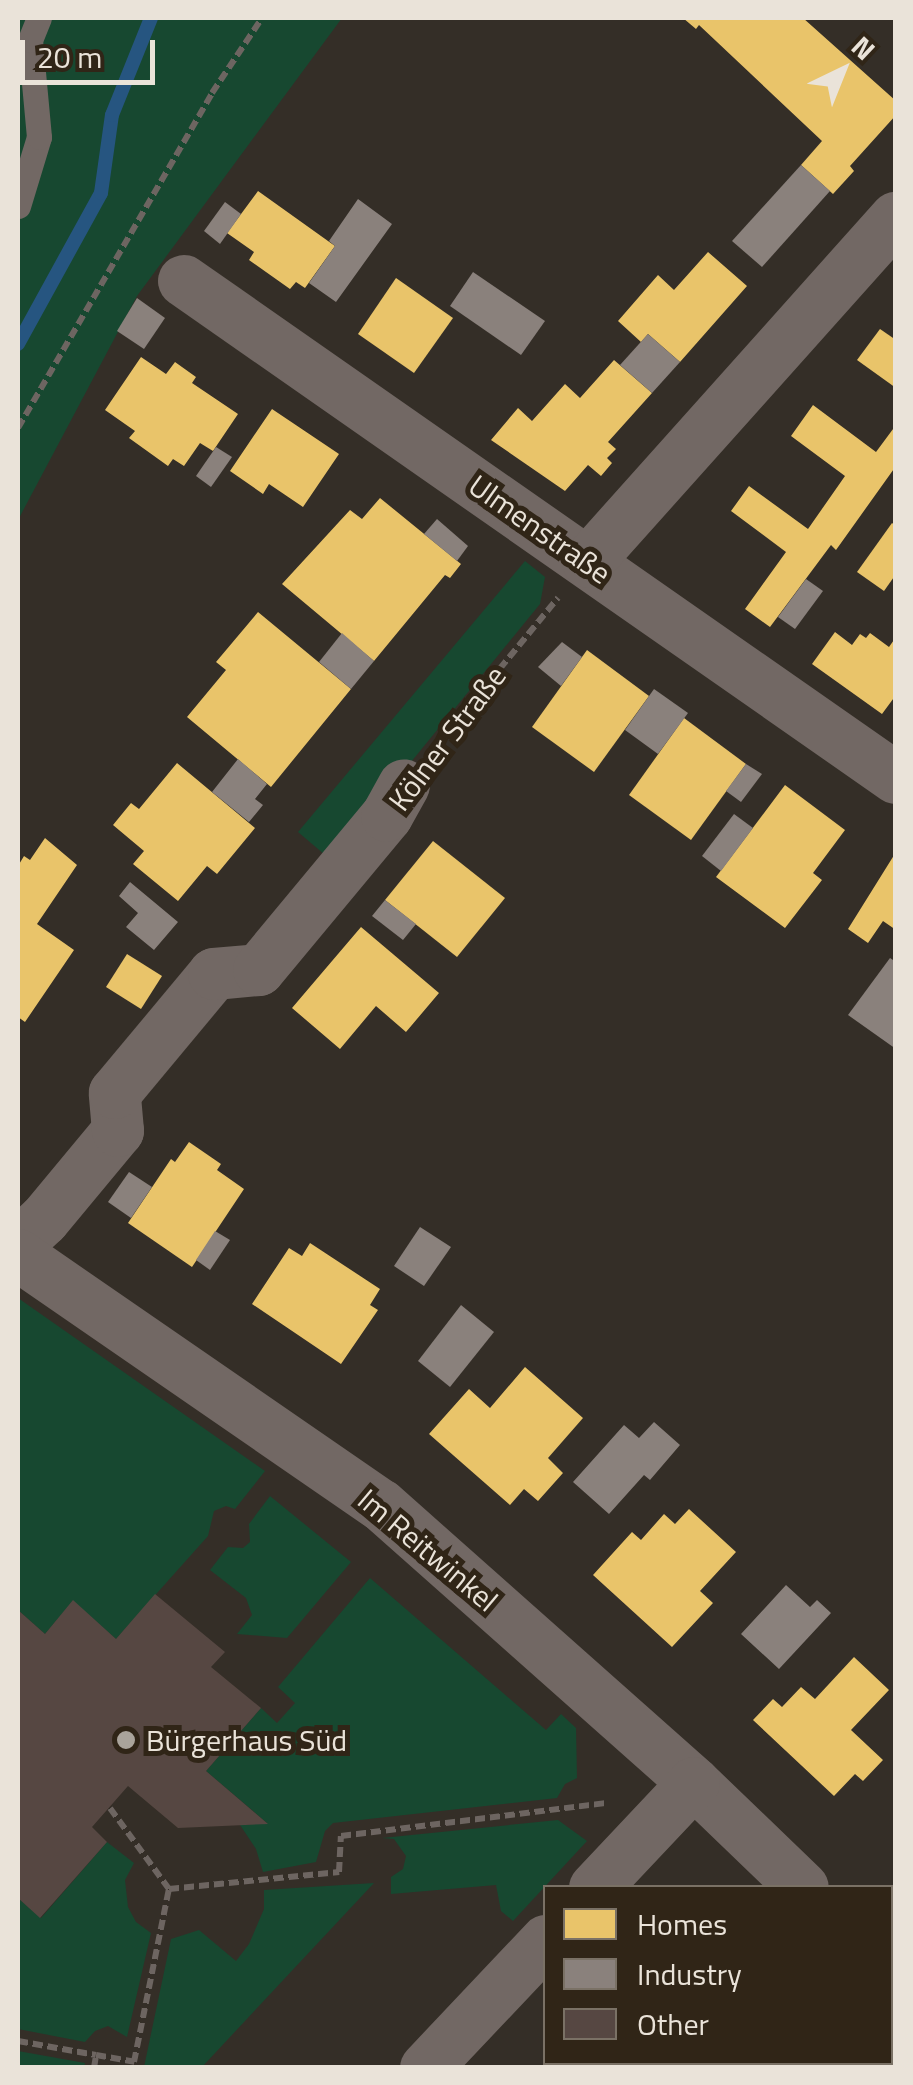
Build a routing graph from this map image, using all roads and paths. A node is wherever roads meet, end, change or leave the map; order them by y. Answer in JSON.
{"nodes":[{"id":1,"x":39,"y":18,"type":"edge"},
{"id":2,"x":262,"y":18,"type":"edge"},
{"id":3,"x":18,"y":206,"type":"edge"},
{"id":4,"x":896,"y":217,"type":"edge"},
{"id":5,"x":184,"y":281,"type":"dead end"},
{"id":6,"x":18,"y":428,"type":"edge"},
{"id":7,"x":588,"y":562,"type":"junction"},
{"id":8,"x":896,"y":778,"type":"edge"},
{"id":9,"x":404,"y":785,"type":"joint"},
{"id":10,"x":24,"y":1230,"type":"edge"},
{"id":11,"x":694,"y":1783,"type":"junction"},
{"id":12,"x":611,"y":1802,"type":"dead end"},
{"id":13,"x":110,"y":1808,"type":"dead end"},
{"id":14,"x":598,"y":1885,"type":"edge"},
{"id":15,"x":800,"y":1885,"type":"edge"},
{"id":16,"x":168,"y":1889,"type":"junction"},
{"id":17,"x":543,"y":1943,"type":"edge"},
{"id":18,"x":18,"y":2041,"type":"edge"},
{"id":19,"x":96,"y":2055,"type":"junction"},
{"id":20,"x":94,"y":2068,"type":"edge"},
{"id":21,"x":426,"y":2068,"type":"edge"}],
"edges":[{"from":1,"to":3,"type":"lane"},
{"from":2,"to":6,"type":"path"},
{"from":4,"to":7,"type":"street"},
{"from":5,"to":7,"type":"street","name":"Ulmenstraße"},
{"from":7,"to":8,"type":"street","name":"Ulmenstraße"},
{"from":7,"to":9,"type":"path","name":"Kölner Straße"},
{"from":9,"to":10,"type":"street","name":"Kölner Straße"},
{"from":10,"to":11,"type":"street","name":"Im Reitwinkel"},
{"from":11,"to":14,"type":"street"},
{"from":11,"to":15,"type":"street","name":"Im Reitwinkel"},
{"from":12,"to":16,"type":"path"},
{"from":13,"to":16,"type":"path"},
{"from":16,"to":19,"type":"path"},
{"from":17,"to":21,"type":"street"},
{"from":18,"to":19,"type":"path"},
{"from":19,"to":20,"type":"path"}]}
